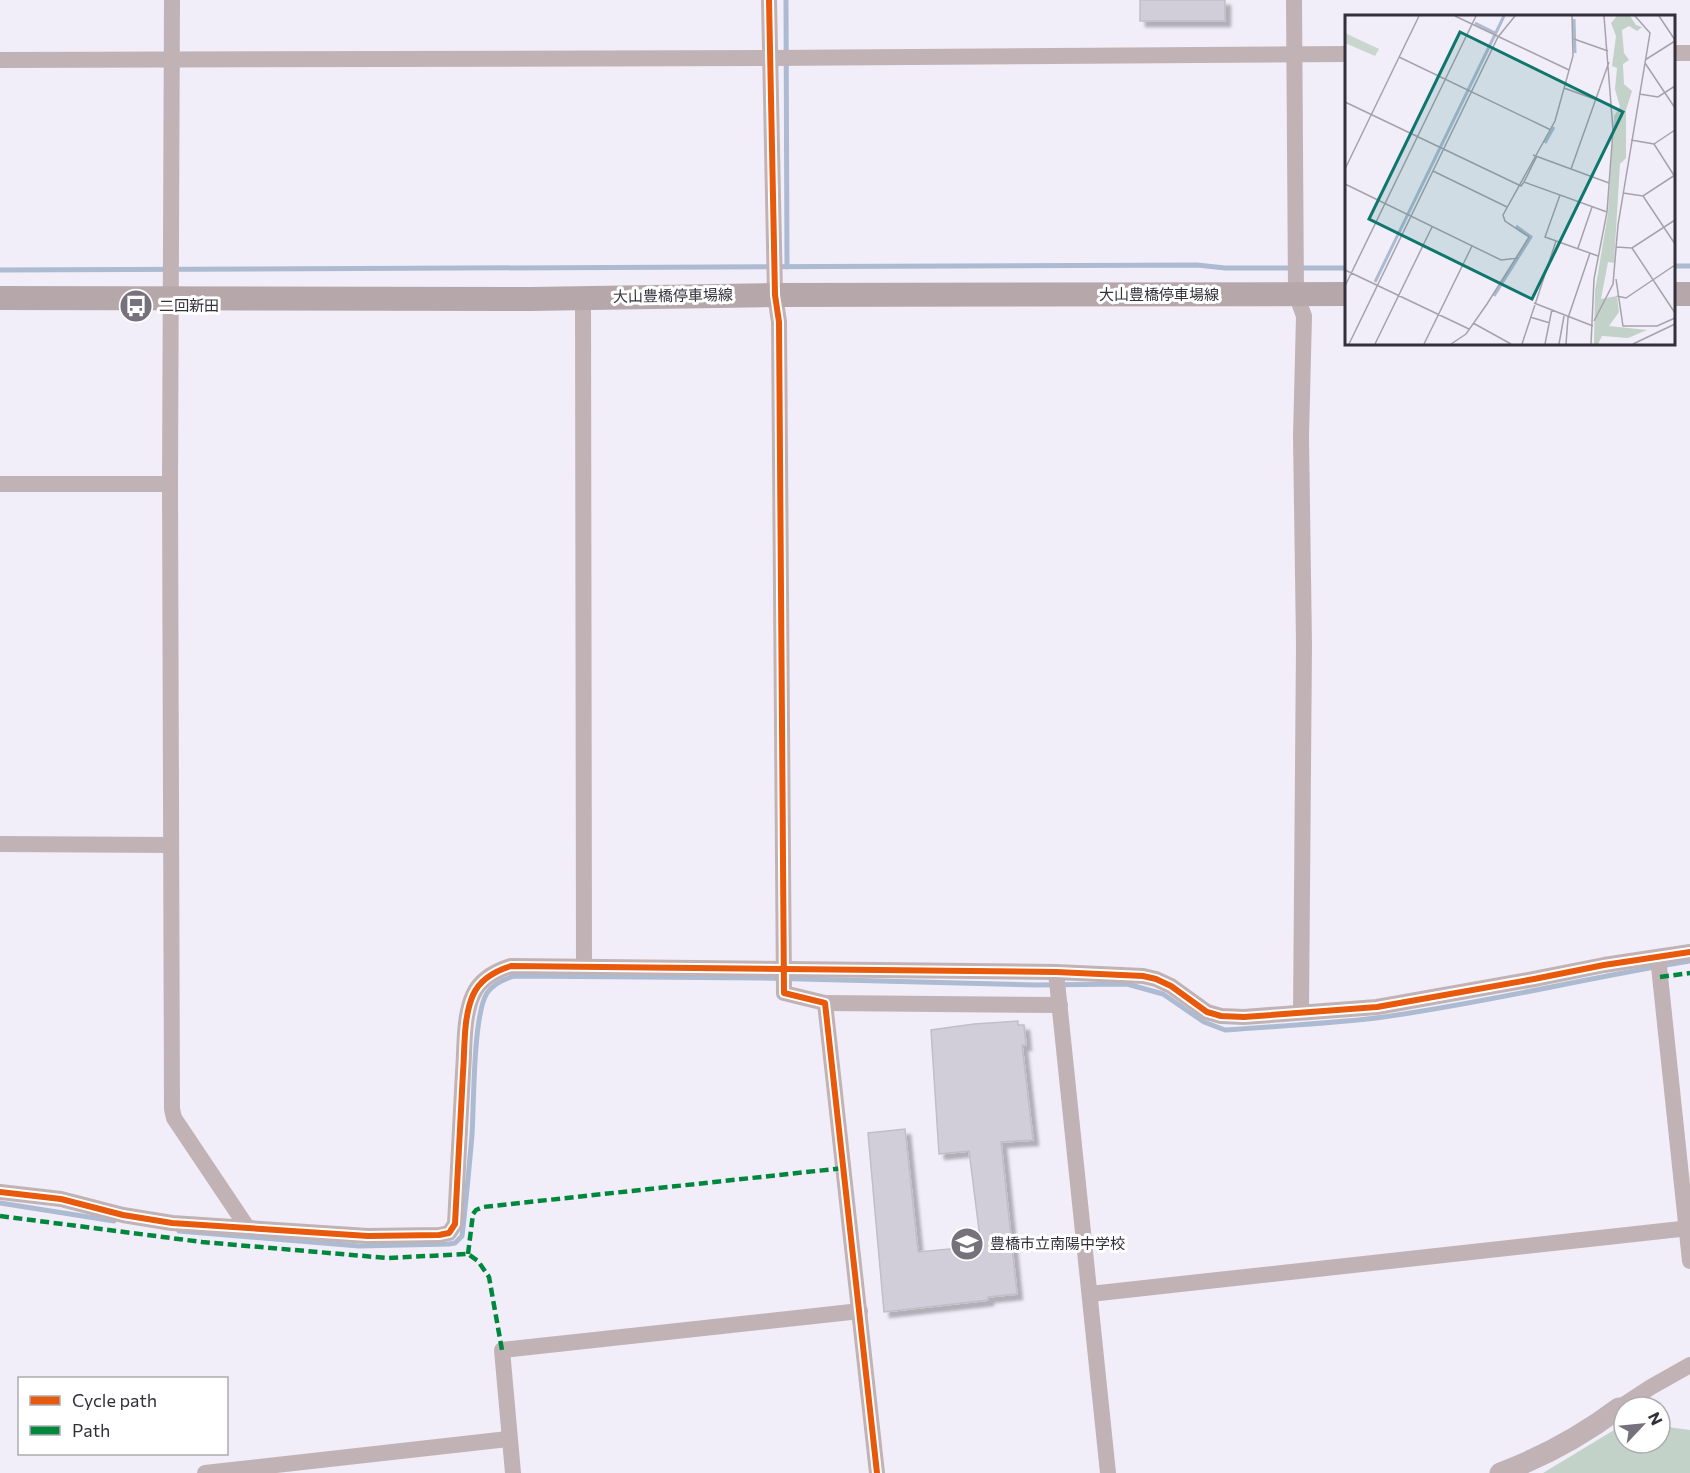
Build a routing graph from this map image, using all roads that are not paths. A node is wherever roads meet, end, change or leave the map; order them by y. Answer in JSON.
{"nodes":[{"id":1,"x":172,"y":0,"type":"edge"},
{"id":2,"x":770,"y":0,"type":"edge"},
{"id":3,"x":1294,"y":0,"type":"edge"},
{"id":4,"x":1294,"y":54,"type":"junction"},
{"id":5,"x":1345,"y":54,"type":"edge"},
{"id":6,"x":772,"y":58,"type":"junction"},
{"id":7,"x":172,"y":59,"type":"junction"},
{"id":8,"x":0,"y":60,"type":"edge"},
{"id":9,"x":1296,"y":274,"type":"junction"},
{"id":10,"x":775,"y":287,"type":"junction"},
{"id":11,"x":1345,"y":293,"type":"edge"},
{"id":12,"x":583,"y":297,"type":"junction"},
{"id":13,"x":0,"y":298,"type":"edge"},
{"id":14,"x":171,"y":298,"type":"junction"},
{"id":15,"x":0,"y":484,"type":"edge"},
{"id":16,"x":170,"y":484,"type":"junction"},
{"id":17,"x":0,"y":844,"type":"edge"},
{"id":18,"x":171,"y":845,"type":"junction"},
{"id":19,"x":1690,"y":951,"type":"edge"},
{"id":20,"x":1658,"y":957,"type":"junction"},
{"id":21,"x":584,"y":965,"type":"junction"},
{"id":22,"x":784,"y":967,"type":"junction"},
{"id":23,"x":1056,"y":972,"type":"junction"},
{"id":24,"x":1059,"y":999,"type":"junction"},
{"id":25,"x":825,"y":1003,"type":"junction"},
{"id":26,"x":1301,"y":1012,"type":"junction"},
{"id":27,"x":0,"y":1192,"type":"edge"},
{"id":28,"x":247,"y":1227,"type":"junction"},
{"id":29,"x":1688,"y":1228,"type":"edge"},
{"id":30,"x":1690,"y":1261,"type":"edge"},
{"id":31,"x":1090,"y":1294,"type":"junction"},
{"id":32,"x":860,"y":1311,"type":"junction"},
{"id":33,"x":1690,"y":1365,"type":"edge"},
{"id":34,"x":1639,"y":1395,"type":"edge"},
{"id":35,"x":1612,"y":1413,"type":"edge"},
{"id":36,"x":508,"y":1439,"type":"junction"},
{"id":37,"x":205,"y":1473,"type":"edge"},
{"id":38,"x":513,"y":1473,"type":"edge"},
{"id":39,"x":876,"y":1473,"type":"edge"},
{"id":40,"x":1108,"y":1473,"type":"edge"},
{"id":41,"x":1500,"y":1473,"type":"edge"}],
"edges":[{"from":1,"to":7,"type":"street"},
{"from":2,"to":6,"type":"street"},
{"from":3,"to":4,"type":"street"},
{"from":4,"to":5,"type":"street"},
{"from":4,"to":6,"type":"street"},
{"from":4,"to":9,"type":"street"},
{"from":6,"to":7,"type":"street"},
{"from":6,"to":10,"type":"street"},
{"from":7,"to":8,"type":"street"},
{"from":7,"to":14,"type":"street"},
{"from":9,"to":10,"type":"main road","name":"大山豊橋停車場線"},
{"from":9,"to":11,"type":"main road","name":"大山豊橋停車場線"},
{"from":9,"to":26,"type":"street"},
{"from":10,"to":12,"type":"main road","name":"大山豊橋停車場線"},
{"from":10,"to":22,"type":"street"},
{"from":12,"to":14,"type":"main road","name":"大山豊橋停車場線"},
{"from":12,"to":21,"type":"street"},
{"from":13,"to":14,"type":"main road","name":"大山豊橋停車場線"},
{"from":14,"to":16,"type":"street"},
{"from":15,"to":16,"type":"street"},
{"from":16,"to":18,"type":"street"},
{"from":17,"to":18,"type":"street"},
{"from":18,"to":28,"type":"street"},
{"from":19,"to":20,"type":"street"},
{"from":20,"to":26,"type":"street"},
{"from":20,"to":29,"type":"street"},
{"from":21,"to":22,"type":"street"},
{"from":21,"to":28,"type":"street"},
{"from":22,"to":23,"type":"street"},
{"from":22,"to":25,"type":"street"},
{"from":23,"to":24,"type":"street"},
{"from":23,"to":26,"type":"street"},
{"from":24,"to":25,"type":"street"},
{"from":24,"to":31,"type":"street"},
{"from":25,"to":32,"type":"street"},
{"from":27,"to":28,"type":"street"},
{"from":29,"to":30,"type":"street"},
{"from":29,"to":31,"type":"street"},
{"from":31,"to":40,"type":"street"},
{"from":32,"to":36,"type":"street"},
{"from":32,"to":39,"type":"street"},
{"from":33,"to":34,"type":"street"},
{"from":35,"to":41,"type":"street"},
{"from":36,"to":37,"type":"street"},
{"from":36,"to":38,"type":"street"}]}
